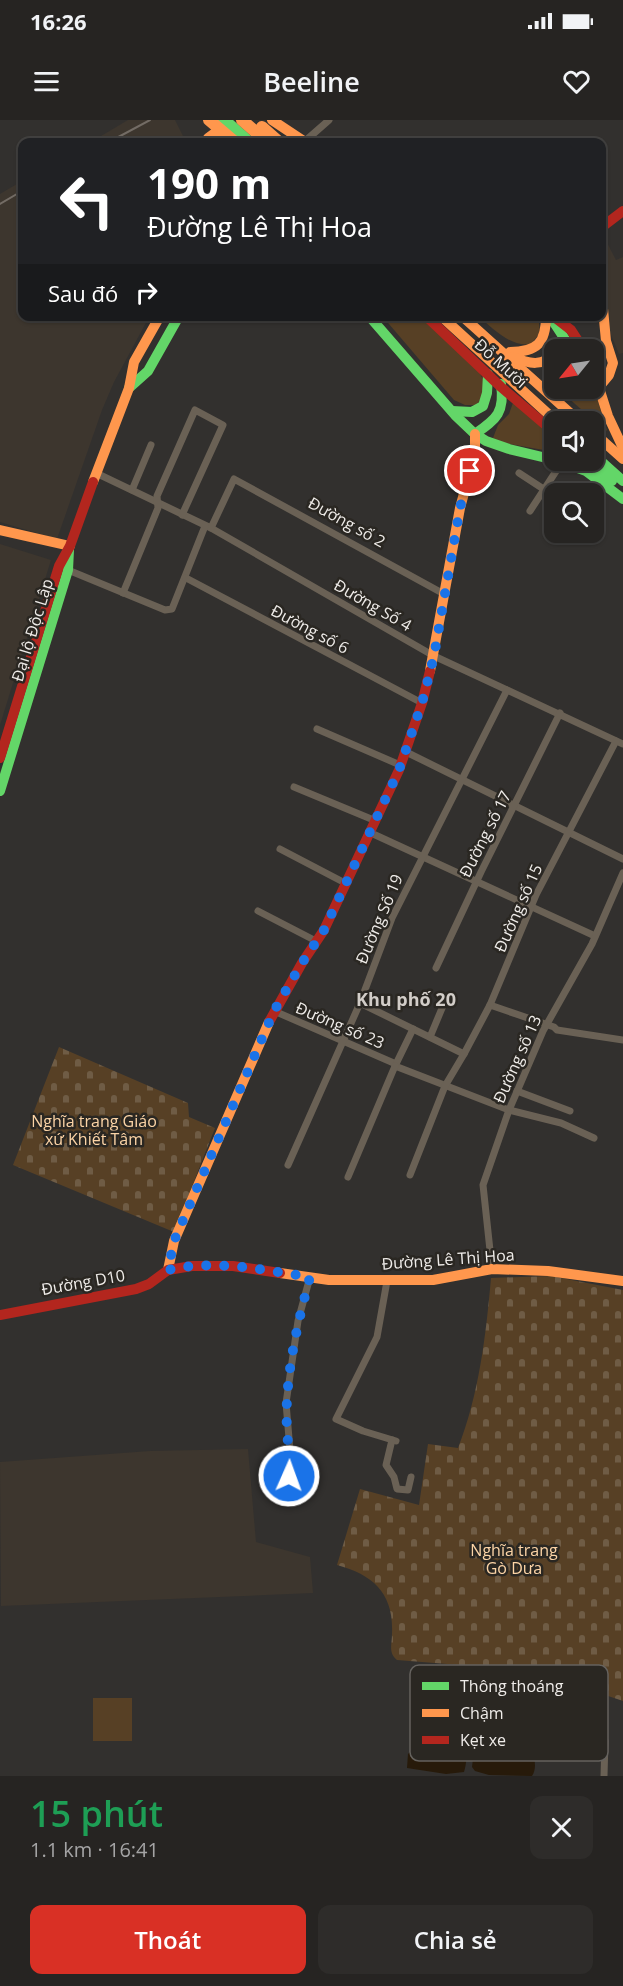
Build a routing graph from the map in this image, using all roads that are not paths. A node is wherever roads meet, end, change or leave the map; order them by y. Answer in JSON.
{"nodes":[{"id":1,"x":210,"y":120,"type":"edge"},
{"id":2,"x":224,"y":120,"type":"edge"},
{"id":3,"x":232,"y":120,"type":"edge"},
{"id":4,"x":242,"y":120,"type":"edge"},
{"id":5,"x":254,"y":120,"type":"edge"},
{"id":6,"x":267,"y":120,"type":"edge"},
{"id":7,"x":272,"y":120,"type":"edge"},
{"id":8,"x":329,"y":120,"type":"edge"},
{"id":9,"x":291,"y":133,"type":"junction"},
{"id":10,"x":208,"y":138,"type":"edge"},
{"id":11,"x":229,"y":138,"type":"edge"},
{"id":12,"x":239,"y":138,"type":"edge"},
{"id":13,"x":244,"y":138,"type":"edge"},
{"id":14,"x":262,"y":138,"type":"edge"},
{"id":15,"x":273,"y":138,"type":"edge"},
{"id":16,"x":283,"y":138,"type":"edge"},
{"id":17,"x":298,"y":138,"type":"edge"},
{"id":18,"x":309,"y":138,"type":"edge"},
{"id":19,"x":623,"y":211,"type":"edge"},
{"id":20,"x":606,"y":224,"type":"edge"},
{"id":21,"x":157,"y":321,"type":"edge"},
{"id":22,"x":176,"y":321,"type":"edge"},
{"id":23,"x":373,"y":321,"type":"edge"},
{"id":24,"x":432,"y":321,"type":"edge"},
{"id":25,"x":446,"y":321,"type":"edge"},
{"id":26,"x":468,"y":321,"type":"edge"},
{"id":27,"x":477,"y":321,"type":"edge"},
{"id":28,"x":551,"y":321,"type":"edge"},
{"id":29,"x":553,"y":321,"type":"edge"},
{"id":30,"x":553,"y":321,"type":"edge"},
{"id":31,"x":555,"y":321,"type":"edge"},
{"id":32,"x":604,"y":321,"type":"edge"},
{"id":33,"x":558,"y":339,"type":"edge"},
{"id":34,"x":565,"y":339,"type":"edge"},
{"id":35,"x":577,"y":339,"type":"edge"},
{"id":36,"x":505,"y":351,"type":"junction"},
{"id":37,"x":520,"y":360,"type":"junction"},
{"id":38,"x":544,"y":360,"type":"edge"},
{"id":39,"x":493,"y":371,"type":"junction"},
{"id":40,"x":604,"y":380,"type":"edge"},
{"id":41,"x":501,"y":387,"type":"junction"},
{"id":42,"x":129,"y":388,"type":"junction"},
{"id":43,"x":601,"y":399,"type":"edge"},
{"id":44,"x":452,"y":411,"type":"junction"},
{"id":45,"x":568,"y":411,"type":"edge"},
{"id":46,"x":577,"y":411,"type":"edge"},
{"id":47,"x":544,"y":412,"type":"edge"},
{"id":48,"x":544,"y":424,"type":"edge"},
{"id":49,"x":475,"y":434,"type":"junction"},
{"id":50,"x":604,"y":434,"type":"edge"},
{"id":51,"x":604,"y":443,"type":"edge"},
{"id":52,"x":151,"y":445,"type":"dead end"},
{"id":53,"x":623,"y":449,"type":"edge"},
{"id":54,"x":544,"y":458,"type":"edge"},
{"id":55,"x":623,"y":459,"type":"edge"},
{"id":56,"x":604,"y":464,"type":"edge"},
{"id":57,"x":586,"y":471,"type":"edge"},
{"id":58,"x":601,"y":471,"type":"edge"},
{"id":59,"x":96,"y":473,"type":"junction"},
{"id":60,"x":519,"y":473,"type":"dead end"},
{"id":61,"x":623,"y":481,"type":"edge"},
{"id":62,"x":544,"y":489,"type":"edge"},
{"id":63,"x":132,"y":490,"type":"junction"},
{"id":64,"x":623,"y":490,"type":"edge"},
{"id":65,"x":544,"y":491,"type":"edge"},
{"id":66,"x":623,"y":499,"type":"edge"},
{"id":67,"x":157,"y":502,"type":"junction"},
{"id":68,"x":530,"y":511,"type":"dead end"},
{"id":69,"x":182,"y":515,"type":"junction"},
{"id":70,"x":208,"y":527,"type":"junction"},
{"id":71,"x":0,"y":530,"type":"edge"},
{"id":72,"x":70,"y":546,"type":"junction"},
{"id":73,"x":68,"y":570,"type":"junction"},
{"id":74,"x":186,"y":578,"type":"junction"},
{"id":75,"x":123,"y":593,"type":"junction"},
{"id":76,"x":444,"y":594,"type":"junction"},
{"id":77,"x":434,"y":656,"type":"junction"},
{"id":78,"x":507,"y":690,"type":"junction"},
{"id":79,"x":422,"y":703,"type":"junction"},
{"id":80,"x":560,"y":713,"type":"junction"},
{"id":81,"x":316,"y":729,"type":"dead end"},
{"id":82,"x":620,"y":742,"type":"edge"},
{"id":83,"x":404,"y":751,"type":"junction"},
{"id":84,"x":0,"y":758,"type":"edge"},
{"id":85,"x":400,"y":765,"type":"junction"},
{"id":86,"x":462,"y":779,"type":"junction"},
{"id":87,"x":294,"y":787,"type":"dead end"},
{"id":88,"x":0,"y":791,"type":"edge"},
{"id":89,"x":515,"y":804,"type":"junction"},
{"id":90,"x":373,"y":827,"type":"junction"},
{"id":91,"x":569,"y":833,"type":"junction"},
{"id":92,"x":280,"y":849,"type":"dead end"},
{"id":93,"x":422,"y":857,"type":"junction"},
{"id":94,"x":623,"y":859,"type":"edge"},
{"id":95,"x":623,"y":873,"type":"edge"},
{"id":96,"x":476,"y":881,"type":"junction"},
{"id":97,"x":347,"y":884,"type":"junction"},
{"id":98,"x":531,"y":906,"type":"junction"},
{"id":99,"x":258,"y":911,"type":"dead end"},
{"id":100,"x":596,"y":936,"type":"junction"},
{"id":101,"x":316,"y":941,"type":"junction"},
{"id":102,"x":436,"y":968,"type":"dead end"},
{"id":103,"x":445,"y":1001,"type":"dead end"},
{"id":104,"x":360,"y":1003,"type":"junction"},
{"id":105,"x":490,"y":1005,"type":"junction"},
{"id":106,"x":274,"y":1011,"type":"junction"},
{"id":107,"x":545,"y":1026,"type":"junction"},
{"id":108,"x":412,"y":1029,"type":"junction"},
{"id":109,"x":430,"y":1037,"type":"junction"},
{"id":110,"x":623,"y":1040,"type":"edge"},
{"id":111,"x":344,"y":1041,"type":"junction"},
{"id":112,"x":465,"y":1054,"type":"junction"},
{"id":113,"x":396,"y":1065,"type":"junction"},
{"id":114,"x":445,"y":1086,"type":"junction"},
{"id":115,"x":517,"y":1091,"type":"junction"},
{"id":116,"x":509,"y":1110,"type":"junction"},
{"id":117,"x":570,"y":1111,"type":"dead end"},
{"id":118,"x":594,"y":1138,"type":"dead end"},
{"id":119,"x":288,"y":1165,"type":"dead end"},
{"id":120,"x":410,"y":1175,"type":"dead end"},
{"id":121,"x":348,"y":1177,"type":"dead end"},
{"id":122,"x":492,"y":1269,"type":"junction"},
{"id":123,"x":168,"y":1270,"type":"junction"},
{"id":124,"x":310,"y":1277,"type":"junction"},
{"id":125,"x":387,"y":1281,"type":"junction"},
{"id":126,"x":623,"y":1281,"type":"edge"},
{"id":127,"x":0,"y":1315,"type":"edge"},
{"id":128,"x":411,"y":1477,"type":"dead end"},
{"id":129,"x":288,"y":1491,"type":"dead end"},
{"id":130,"x":604,"y":1761,"type":"edge"},
{"id":131,"x":604,"y":1776,"type":"edge"}],
"edges":[{"from":1,"to":11,"type":"main road","bridge":true},
{"from":2,"to":13,"type":"main road","bridge":true},
{"from":3,"to":10,"type":"main road"},
{"from":4,"to":14,"type":"main road","bridge":true},
{"from":5,"to":15,"type":"main road","bridge":true},
{"from":6,"to":12,"type":"main road"},
{"from":7,"to":9,"type":"main road"},
{"from":8,"to":18,"type":"street"},
{"from":9,"to":16,"type":"main road"},
{"from":9,"to":17,"type":"main road"},
{"from":19,"to":20,"type":"main road"},
{"from":21,"to":42,"type":"main road","name":"Đại lộ Độc Lập"},
{"from":22,"to":42,"type":"main road","name":"Đại lộ Độc Lập"},
{"from":23,"to":44,"type":"main road"},
{"from":24,"to":39,"type":"main road","name":"Đỗ Mười"},
{"from":25,"to":39,"type":"main road","name":"Đỗ Mười"},
{"from":26,"to":36,"type":"main road","name":"Đỗ Mười"},
{"from":27,"to":36,"type":"main road","name":"Đỗ Mười"},
{"from":28,"to":36,"type":"main road"},
{"from":29,"to":34,"type":"main road"},
{"from":30,"to":33,"type":"main road"},
{"from":31,"to":35,"type":"main road"},
{"from":32,"to":40,"type":"main road"},
{"from":36,"to":37,"type":"main road","name":"Đỗ Mười"},
{"from":36,"to":45,"type":"main road","name":"Đỗ Mười"},
{"from":37,"to":38,"type":"main road"},
{"from":37,"to":46,"type":"main road","name":"Đỗ Mười"},
{"from":39,"to":41,"type":"main road"},
{"from":39,"to":44,"type":"main road"},
{"from":39,"to":47,"type":"main road","name":"Đỗ Mười"},
{"from":41,"to":48,"type":"main road","name":"Đỗ Mười"},
{"from":41,"to":49,"type":"main road"},
{"from":42,"to":59,"type":"main road","name":"Đại lộ Độc Lập"},
{"from":43,"to":53,"type":"main road"},
{"from":44,"to":49,"type":"main road"},
{"from":49,"to":54,"type":"main road"},
{"from":49,"to":76,"type":"main road"},
{"from":50,"to":53,"type":"main road"},
{"from":51,"to":55,"type":"main road"},
{"from":52,"to":63,"type":"street"},
{"from":56,"to":61,"type":"main road"},
{"from":57,"to":66,"type":"main road"},
{"from":58,"to":64,"type":"main road"},
{"from":59,"to":63,"type":"street","name":"Đường Số 4"},
{"from":59,"to":72,"type":"main road","name":"Đại lộ Độc Lập"},
{"from":60,"to":62,"type":"street"},
{"from":63,"to":67,"type":"street","name":"Đường Số 4"},
{"from":65,"to":68,"type":"street"},
{"from":67,"to":69,"type":"street","name":"Đường Số 4"},
{"from":67,"to":69,"type":"street"},
{"from":67,"to":75,"type":"street"},
{"from":69,"to":70,"type":"street","name":"Đường Số 4"},
{"from":70,"to":74,"type":"street"},
{"from":70,"to":76,"type":"street","name":"Đường số 2"},
{"from":70,"to":77,"type":"street","name":"Đường Số 4"},
{"from":71,"to":72,"type":"main road"},
{"from":72,"to":73,"type":"main road","name":"Đại lộ Độc Lập"},
{"from":72,"to":84,"type":"main road","name":"Đại lộ Độc Lập"},
{"from":73,"to":75,"type":"street"},
{"from":73,"to":88,"type":"main road","name":"Đại lộ Độc Lập"},
{"from":74,"to":75,"type":"street"},
{"from":74,"to":79,"type":"street","name":"Đường số 6"},
{"from":76,"to":77,"type":"main road"},
{"from":77,"to":78,"type":"street","name":"Đường Số 4"},
{"from":77,"to":79,"type":"main road"},
{"from":78,"to":80,"type":"street","name":"Đường Số 4"},
{"from":78,"to":86,"type":"street","name":"Đường Số 19"},
{"from":79,"to":83,"type":"main road"},
{"from":80,"to":82,"type":"street","name":"Đường Số 4"},
{"from":80,"to":89,"type":"street","name":"Đường số 17"},
{"from":81,"to":85,"type":"street"},
{"from":82,"to":91,"type":"street","name":"Đường số 15"},
{"from":83,"to":85,"type":"main road"},
{"from":83,"to":86,"type":"street"},
{"from":85,"to":90,"type":"main road"},
{"from":86,"to":89,"type":"street"},
{"from":86,"to":93,"type":"street","name":"Đường Số 19"},
{"from":87,"to":90,"type":"street"},
{"from":89,"to":91,"type":"street"},
{"from":89,"to":96,"type":"street","name":"Đường số 17"},
{"from":90,"to":93,"type":"street"},
{"from":90,"to":97,"type":"main road"},
{"from":91,"to":94,"type":"street"},
{"from":91,"to":98,"type":"street","name":"Đường số 15"},
{"from":92,"to":97,"type":"street"},
{"from":93,"to":96,"type":"street"},
{"from":93,"to":104,"type":"street","name":"Đường Số 19"},
{"from":95,"to":100,"type":"street","name":"Đường số 13"},
{"from":96,"to":98,"type":"street"},
{"from":96,"to":102,"type":"street","name":"Đường số 17"},
{"from":97,"to":101,"type":"main road"},
{"from":98,"to":100,"type":"street"},
{"from":98,"to":105,"type":"street","name":"Đường số 15"},
{"from":99,"to":101,"type":"street"},
{"from":100,"to":107,"type":"street","name":"Đường số 13"},
{"from":101,"to":106,"type":"main road"},
{"from":103,"to":109,"type":"street"},
{"from":104,"to":108,"type":"street"},
{"from":104,"to":111,"type":"street","name":"Đường Số 19"},
{"from":105,"to":107,"type":"street"},
{"from":105,"to":112,"type":"street","name":"Đường số 15"},
{"from":106,"to":111,"type":"street","name":"Đường số 23"},
{"from":106,"to":123,"type":"main road"},
{"from":107,"to":110,"type":"street"},
{"from":107,"to":115,"type":"street","name":"Đường số 13"},
{"from":108,"to":109,"type":"street"},
{"from":108,"to":113,"type":"street"},
{"from":109,"to":112,"type":"street"},
{"from":111,"to":113,"type":"street","name":"Đường số 23"},
{"from":111,"to":119,"type":"street","name":"Đường Số 19"},
{"from":112,"to":114,"type":"street","name":"Đường số 15"},
{"from":113,"to":114,"type":"street","name":"Đường số 23"},
{"from":113,"to":121,"type":"street"},
{"from":114,"to":116,"type":"street","name":"Đường số 23"},
{"from":114,"to":120,"type":"street"},
{"from":115,"to":116,"type":"street","name":"Đường số 13"},
{"from":115,"to":117,"type":"street"},
{"from":116,"to":118,"type":"street","name":"Đường số 23"},
{"from":116,"to":122,"type":"street","name":"Đường số 13"},
{"from":122,"to":125,"type":"main road","name":"Đường Lê Thị Hoa"},
{"from":122,"to":126,"type":"main road","name":"Đường Lê Thị Hoa"},
{"from":123,"to":124,"type":"main road","name":"Đường Lê Thị Hoa"},
{"from":123,"to":127,"type":"main road","name":"Đường D10"},
{"from":124,"to":125,"type":"main road","name":"Đường Lê Thị Hoa"},
{"from":124,"to":129,"type":"street"},
{"from":125,"to":128,"type":"street"},
{"from":130,"to":131,"type":"street"}]}
